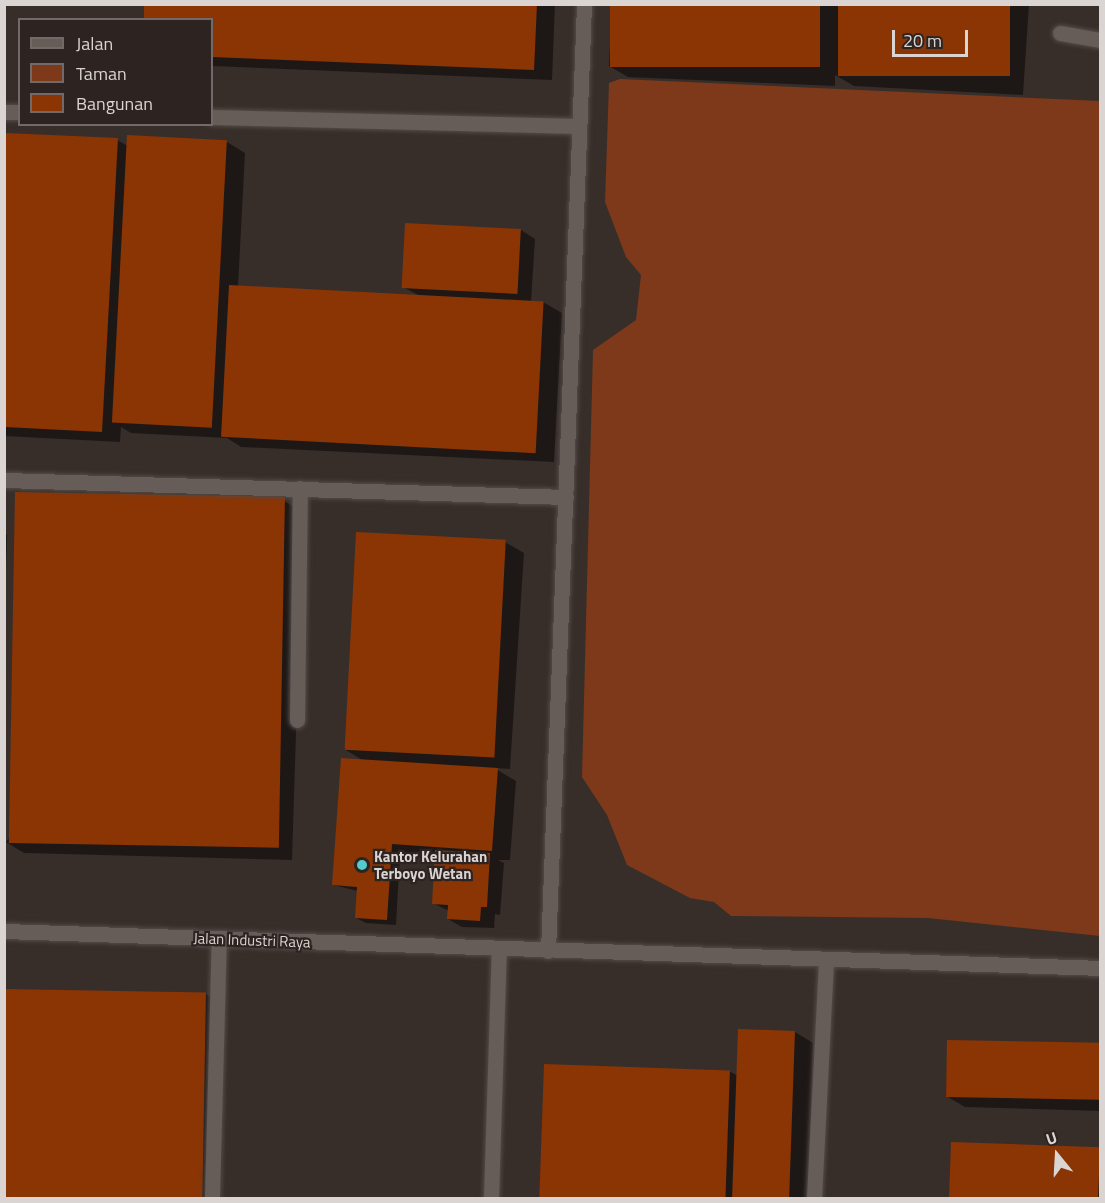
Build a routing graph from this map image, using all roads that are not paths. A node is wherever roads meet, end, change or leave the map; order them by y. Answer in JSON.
{"nodes":[{"id":1,"x":584,"y":4,"type":"edge"},
{"id":2,"x":1060,"y":33,"type":"dead end"},
{"id":3,"x":1101,"y":40,"type":"edge"},
{"id":4,"x":213,"y":117,"type":"edge"},
{"id":5,"x":579,"y":126,"type":"junction"},
{"id":6,"x":4,"y":480,"type":"edge"},
{"id":7,"x":300,"y":488,"type":"junction"},
{"id":8,"x":566,"y":497,"type":"junction"},
{"id":9,"x":297,"y":720,"type":"dead end"},
{"id":10,"x":4,"y":931,"type":"edge"},
{"id":11,"x":499,"y":949,"type":"junction"},
{"id":12,"x":548,"y":951,"type":"junction"},
{"id":13,"x":218,"y":952,"type":"junction"},
{"id":14,"x":826,"y":960,"type":"junction"},
{"id":15,"x":1101,"y":968,"type":"edge"},
{"id":16,"x":212,"y":1198,"type":"edge"},
{"id":17,"x":491,"y":1198,"type":"edge"},
{"id":18,"x":814,"y":1198,"type":"edge"}],
"edges":[{"from":1,"to":5,"type":"lane"},
{"from":2,"to":3,"type":"lane"},
{"from":4,"to":5,"type":"lane"},
{"from":5,"to":8,"type":"lane"},
{"from":6,"to":7,"type":"lane"},
{"from":7,"to":8,"type":"lane"},
{"from":7,"to":9,"type":"lane"},
{"from":8,"to":12,"type":"lane"},
{"from":10,"to":13,"type":"lane","name":"Jalan Industri Raya"},
{"from":11,"to":12,"type":"lane","name":"Jalan Industri Raya"},
{"from":11,"to":13,"type":"lane","name":"Jalan Industri Raya"},
{"from":11,"to":17,"type":"lane"},
{"from":12,"to":14,"type":"lane","name":"Jalan Industri Raya"},
{"from":13,"to":16,"type":"lane"},
{"from":14,"to":15,"type":"lane","name":"Jalan Industri Raya"},
{"from":14,"to":18,"type":"lane"}]}
